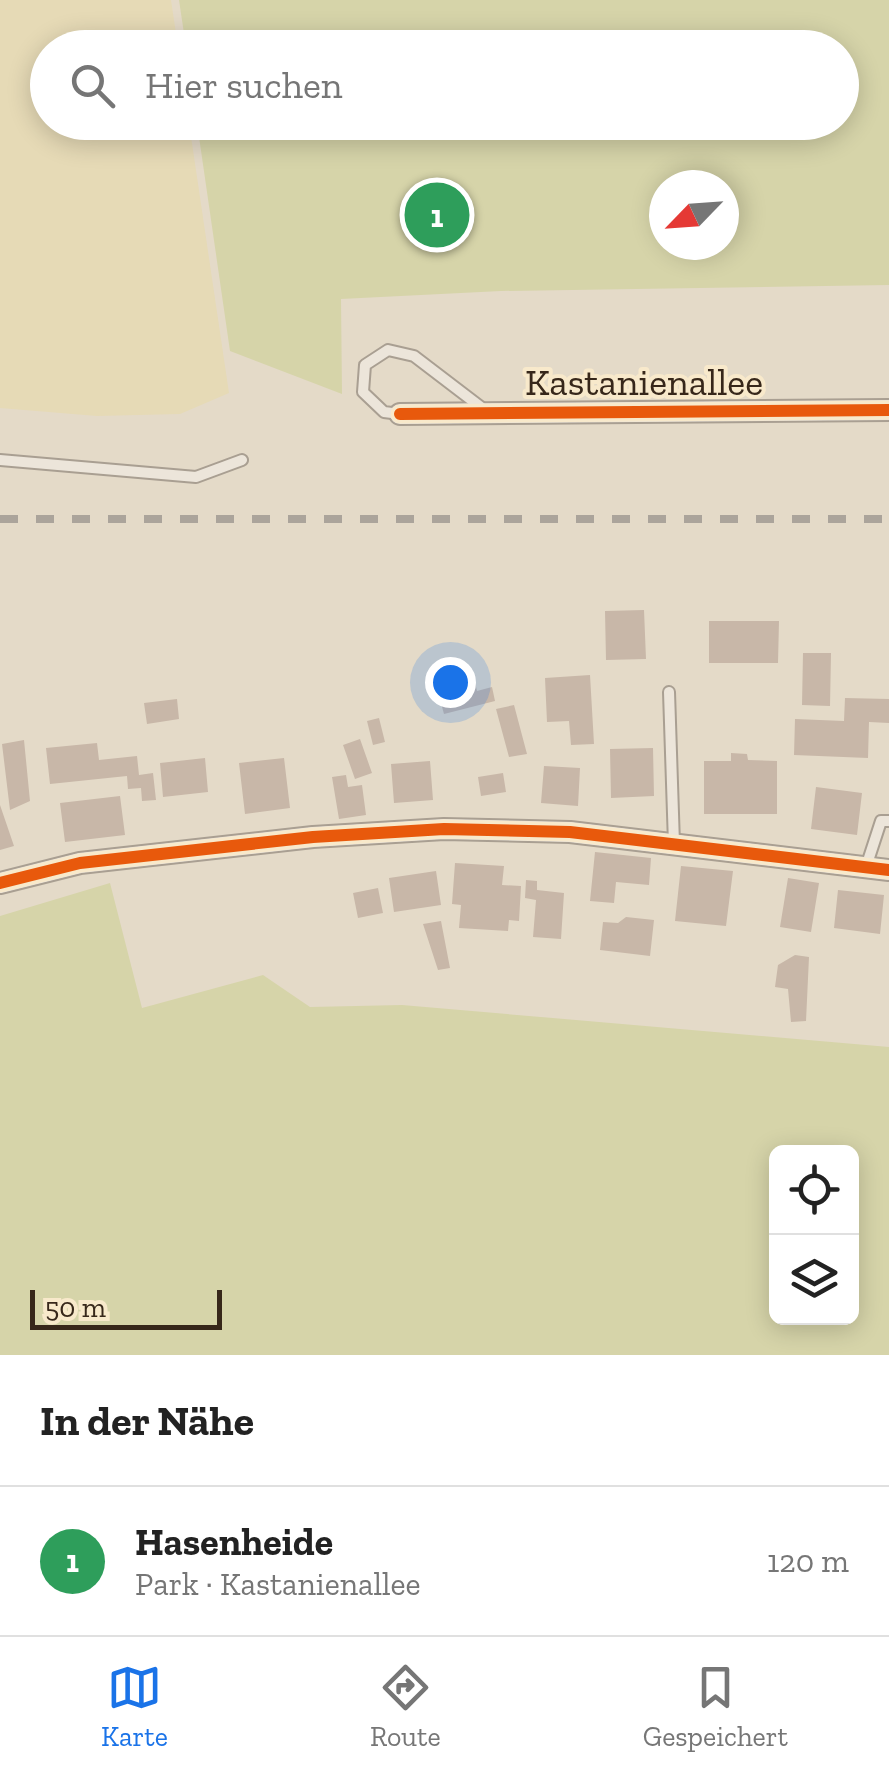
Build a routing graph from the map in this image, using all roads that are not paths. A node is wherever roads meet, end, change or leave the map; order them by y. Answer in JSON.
{"nodes":[{"id":1,"x":889,"y":410,"type":"edge"},
{"id":2,"x":488,"y":412,"type":"junction"},
{"id":3,"x":400,"y":414,"type":"joint"},
{"id":4,"x":0,"y":460,"type":"edge"},
{"id":5,"x":242,"y":460,"type":"dead end"},
{"id":6,"x":670,"y":692,"type":"dead end"},
{"id":7,"x":889,"y":820,"type":"edge"},
{"id":8,"x":674,"y":844,"type":"junction"},
{"id":9,"x":866,"y":868,"type":"junction"},
{"id":10,"x":889,"y":870,"type":"edge"},
{"id":11,"x":0,"y":883,"type":"edge"}],
"edges":[{"from":1,"to":2,"type":"street","name":"Kastanienallee"},
{"from":2,"to":3,"type":"street","name":"Kastanienallee"},
{"from":2,"to":3,"type":"lane"},
{"from":4,"to":5,"type":"lane"},
{"from":6,"to":8,"type":"lane"},
{"from":7,"to":9,"type":"lane"},
{"from":8,"to":9,"type":"street"},
{"from":8,"to":11,"type":"street"},
{"from":9,"to":10,"type":"street"}]}
